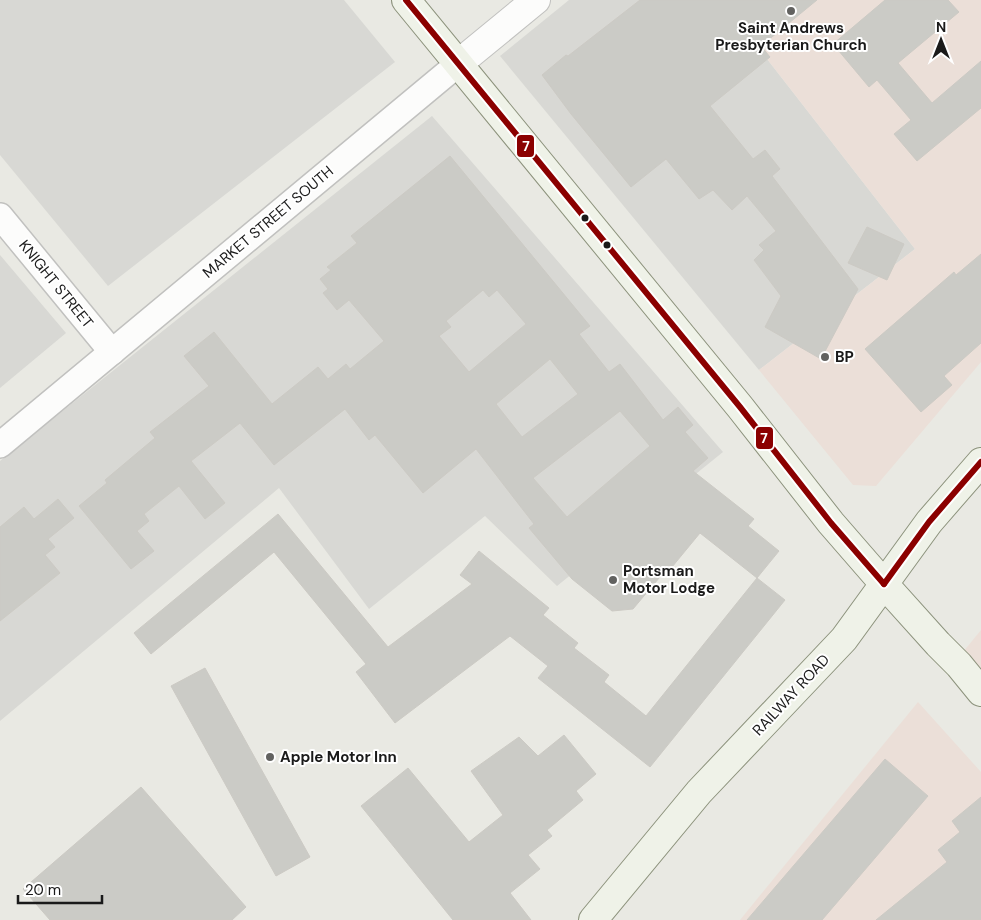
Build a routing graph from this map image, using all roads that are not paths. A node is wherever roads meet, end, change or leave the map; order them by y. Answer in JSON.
{"nodes":[{"id":1,"x":406,"y":0,"type":"edge"},
{"id":2,"x":536,"y":0,"type":"edge"},
{"id":3,"x":458,"y":64,"type":"junction"},
{"id":4,"x":0,"y":216,"type":"edge"},
{"id":5,"x":112,"y":352,"type":"junction"},
{"id":6,"x":0,"y":445,"type":"edge"},
{"id":7,"x":981,"y":462,"type":"edge"},
{"id":8,"x":884,"y":584,"type":"junction"},
{"id":9,"x":981,"y":692,"type":"edge"},
{"id":10,"x":593,"y":920,"type":"edge"}],
"edges":[{"from":1,"to":3,"type":"main road"},
{"from":2,"to":3,"type":"street","name":"MARKET STREET SOUTH"},
{"from":3,"to":5,"type":"street","name":"MARKET STREET SOUTH"},
{"from":3,"to":8,"type":"main road"},
{"from":4,"to":5,"type":"street","name":"KNIGHT STREET"},
{"from":5,"to":6,"type":"street","name":"MARKET STREET SOUTH"},
{"from":7,"to":8,"type":"main road","name":"RAILWAY ROAD"},
{"from":8,"to":9,"type":"main road"},
{"from":8,"to":10,"type":"main road","name":"RAILWAY ROAD"}]}
